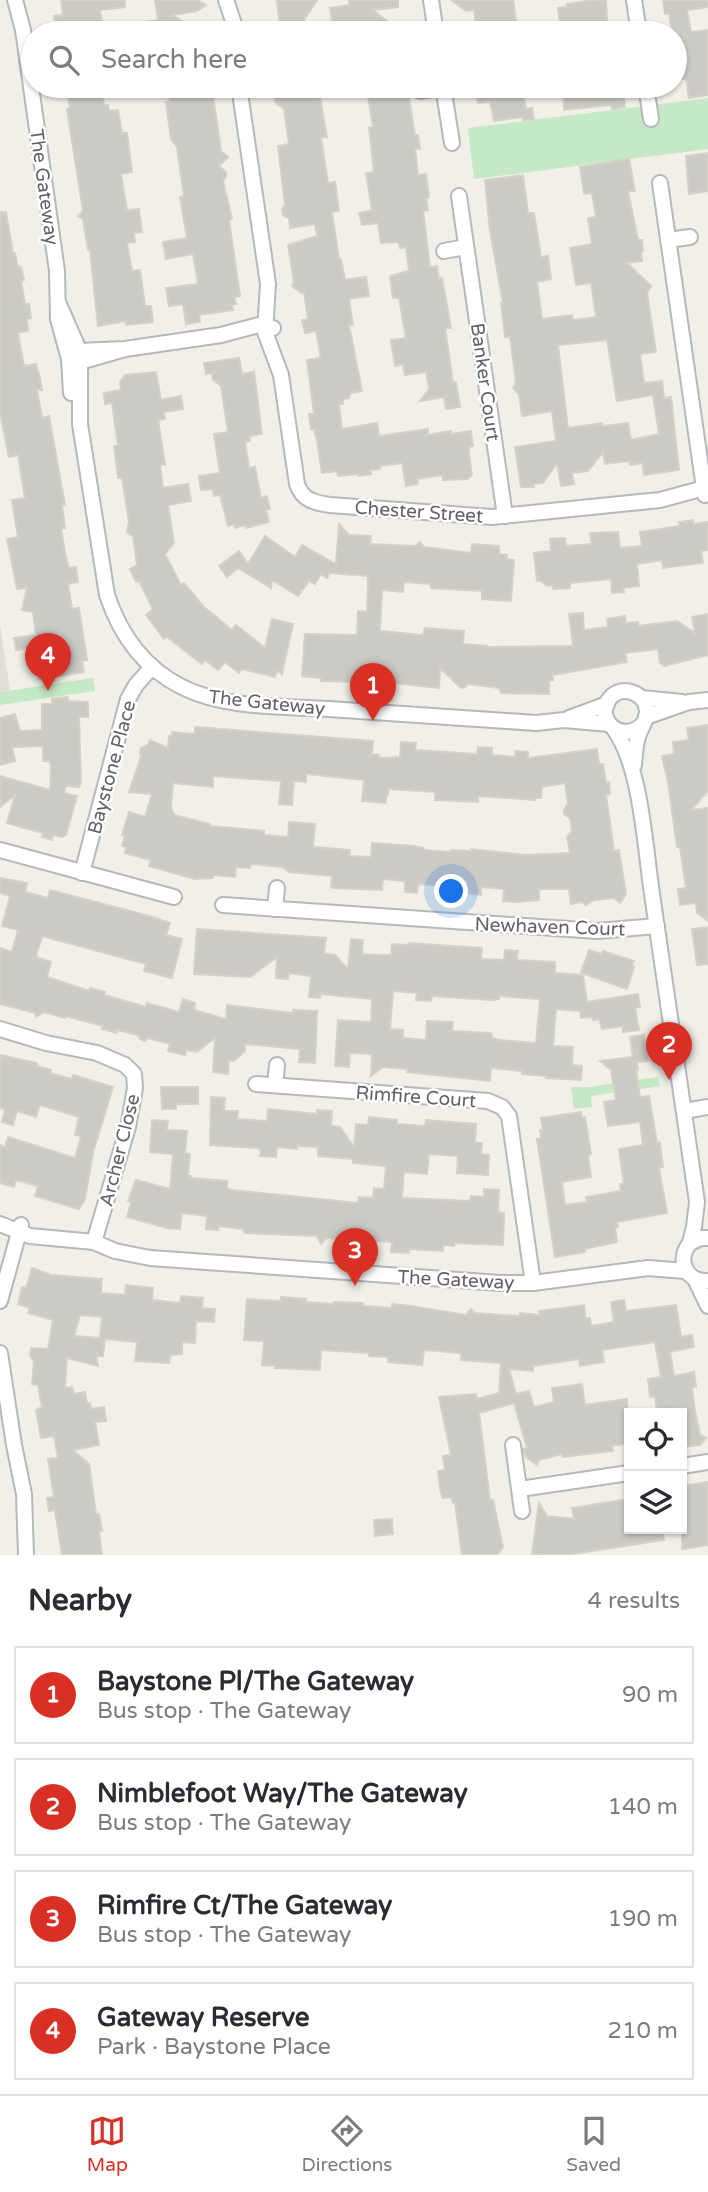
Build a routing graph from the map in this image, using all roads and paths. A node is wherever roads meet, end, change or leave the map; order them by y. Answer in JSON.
{"nodes":[{"id":1,"x":15,"y":0,"type":"edge"},
{"id":2,"x":26,"y":0,"type":"edge"},
{"id":3,"x":225,"y":0,"type":"edge"},
{"id":4,"x":431,"y":0,"type":"edge"},
{"id":5,"x":634,"y":0,"type":"edge"},
{"id":6,"x":24,"y":21,"type":"edge"},
{"id":7,"x":224,"y":21,"type":"edge"},
{"id":8,"x":233,"y":21,"type":"edge"},
{"id":9,"x":434,"y":21,"type":"edge"},
{"id":10,"x":637,"y":21,"type":"edge"},
{"id":11,"x":21,"y":22,"type":"edge"},
{"id":12,"x":33,"y":98,"type":"edge"},
{"id":13,"x":241,"y":98,"type":"edge"},
{"id":14,"x":445,"y":98,"type":"edge"},
{"id":15,"x":648,"y":98,"type":"edge"},
{"id":16,"x":651,"y":119,"type":"dead end"},
{"id":17,"x":452,"y":143,"type":"dead end"},
{"id":18,"x":660,"y":183,"type":"dead end"},
{"id":19,"x":459,"y":196,"type":"dead end"},
{"id":20,"x":690,"y":237,"type":"dead end"},
{"id":21,"x":668,"y":240,"type":"junction"},
{"id":22,"x":466,"y":247,"type":"junction"},
{"id":23,"x":444,"y":251,"type":"dead end"},
{"id":24,"x":268,"y":329,"type":"junction"},
{"id":25,"x":76,"y":357,"type":"junction"},
{"id":26,"x":706,"y":491,"type":"edge"},
{"id":27,"x":505,"y":516,"type":"junction"},
{"id":28,"x":152,"y":667,"type":"junction"},
{"id":29,"x":642,"y":698,"type":"junction"},
{"id":30,"x":708,"y":700,"type":"edge"},
{"id":31,"x":690,"y":702,"type":"junction"},
{"id":32,"x":607,"y":704,"type":"junction"},
{"id":33,"x":564,"y":720,"type":"junction"},
{"id":34,"x":645,"y":720,"type":"junction"},
{"id":35,"x":612,"y":726,"type":"junction"},
{"id":36,"x":633,"y":770,"type":"junction"},
{"id":37,"x":0,"y":850,"type":"edge"},
{"id":38,"x":82,"y":873,"type":"junction"},
{"id":39,"x":277,"y":888,"type":"dead end"},
{"id":40,"x":174,"y":897,"type":"dead end"},
{"id":41,"x":223,"y":905,"type":"dead end"},
{"id":42,"x":275,"y":909,"type":"junction"},
{"id":43,"x":657,"y":926,"type":"junction"},
{"id":44,"x":0,"y":1029,"type":"edge"},
{"id":45,"x":277,"y":1065,"type":"dead end"},
{"id":46,"x":256,"y":1084,"type":"dead end"},
{"id":47,"x":275,"y":1085,"type":"junction"},
{"id":48,"x":708,"y":1107,"type":"edge"},
{"id":49,"x":684,"y":1111,"type":"junction"},
{"id":50,"x":697,"y":1202,"type":"junction"},
{"id":51,"x":0,"y":1214,"type":"edge"},
{"id":52,"x":708,"y":1223,"type":"edge"},
{"id":53,"x":0,"y":1224,"type":"edge"},
{"id":54,"x":20,"y":1229,"type":"junction"},
{"id":55,"x":96,"y":1238,"type":"junction"},
{"id":56,"x":708,"y":1238,"type":"edge"},
{"id":57,"x":688,"y":1246,"type":"junction"},
{"id":58,"x":648,"y":1268,"type":"junction"},
{"id":59,"x":696,"y":1277,"type":"edge"},
{"id":60,"x":533,"y":1283,"type":"junction"},
{"id":61,"x":0,"y":1301,"type":"edge"},
{"id":62,"x":708,"y":1306,"type":"edge"},
{"id":63,"x":0,"y":1361,"type":"edge"},
{"id":64,"x":513,"y":1445,"type":"dead end"},
{"id":65,"x":708,"y":1462,"type":"edge"},
{"id":66,"x":687,"y":1465,"type":"edge"},
{"id":67,"x":624,"y":1475,"type":"edge"},
{"id":68,"x":520,"y":1489,"type":"junction"},
{"id":69,"x":522,"y":1511,"type":"dead end"},
{"id":70,"x":26,"y":1555,"type":"edge"}],
"edges":[{"from":1,"to":11,"type":"street","name":"The Gateway"},
{"from":2,"to":6,"type":"street","name":"The Gateway"},
{"from":3,"to":7,"type":"street"},
{"from":3,"to":8,"type":"street"},
{"from":4,"to":9,"type":"street"},
{"from":5,"to":10,"type":"street"},
{"from":12,"to":25,"type":"street","name":"The Gateway"},
{"from":13,"to":24,"type":"street","name":"Chester Street"},
{"from":14,"to":17,"type":"street"},
{"from":15,"to":16,"type":"street"},
{"from":18,"to":21,"type":"street"},
{"from":19,"to":22,"type":"street","name":"Banker Court"},
{"from":20,"to":21,"type":"street"},
{"from":21,"to":26,"type":"street"},
{"from":22,"to":23,"type":"street"},
{"from":22,"to":27,"type":"street","name":"Banker Court"},
{"from":24,"to":25,"type":"street"},
{"from":24,"to":27,"type":"street","name":"Chester Street"},
{"from":25,"to":28,"type":"street","name":"The Gateway"},
{"from":26,"to":27,"type":"street","name":"Chester Street"},
{"from":28,"to":33,"type":"street","name":"The Gateway"},
{"from":28,"to":38,"type":"street","name":"Baystone Place"},
{"from":29,"to":31,"type":"street"},
{"from":29,"to":32,"type":"street"},
{"from":29,"to":34,"type":"street"},
{"from":30,"to":31,"type":"street"},
{"from":31,"to":34,"type":"street"},
{"from":32,"to":33,"type":"street","name":"The Gateway"},
{"from":32,"to":35,"type":"street"},
{"from":33,"to":35,"type":"street","name":"The Gateway"},
{"from":34,"to":35,"type":"street"},
{"from":34,"to":36,"type":"street"},
{"from":35,"to":36,"type":"street"},
{"from":36,"to":43,"type":"street"},
{"from":37,"to":38,"type":"street"},
{"from":38,"to":40,"type":"street"},
{"from":39,"to":42,"type":"street"},
{"from":41,"to":42,"type":"street","name":"Newhaven Court"},
{"from":42,"to":43,"type":"street","name":"Newhaven Court"},
{"from":43,"to":49,"type":"street"},
{"from":44,"to":55,"type":"street","name":"Archer Close"},
{"from":45,"to":47,"type":"street"},
{"from":46,"to":47,"type":"street","name":"Rimfire Court"},
{"from":47,"to":60,"type":"street","name":"Rimfire Court"},
{"from":48,"to":49,"type":"street"},
{"from":49,"to":50,"type":"street"},
{"from":50,"to":52,"type":"street"},
{"from":50,"to":57,"type":"street"},
{"from":51,"to":54,"type":"street","name":"The Gateway"},
{"from":53,"to":54,"type":"street","name":"The Gateway"},
{"from":54,"to":55,"type":"street","name":"The Gateway"},
{"from":54,"to":61,"type":"street"},
{"from":55,"to":60,"type":"street","name":"The Gateway"},
{"from":56,"to":57,"type":"street","name":"The Gateway"},
{"from":57,"to":58,"type":"street","name":"The Gateway"},
{"from":57,"to":59,"type":"street"},
{"from":58,"to":59,"type":"street","name":"The Gateway"},
{"from":58,"to":60,"type":"street","name":"The Gateway"},
{"from":59,"to":62,"type":"street"},
{"from":63,"to":70,"type":"street"},
{"from":64,"to":68,"type":"street"},
{"from":65,"to":66,"type":"street"},
{"from":67,"to":68,"type":"street"},
{"from":68,"to":69,"type":"street"}]}
